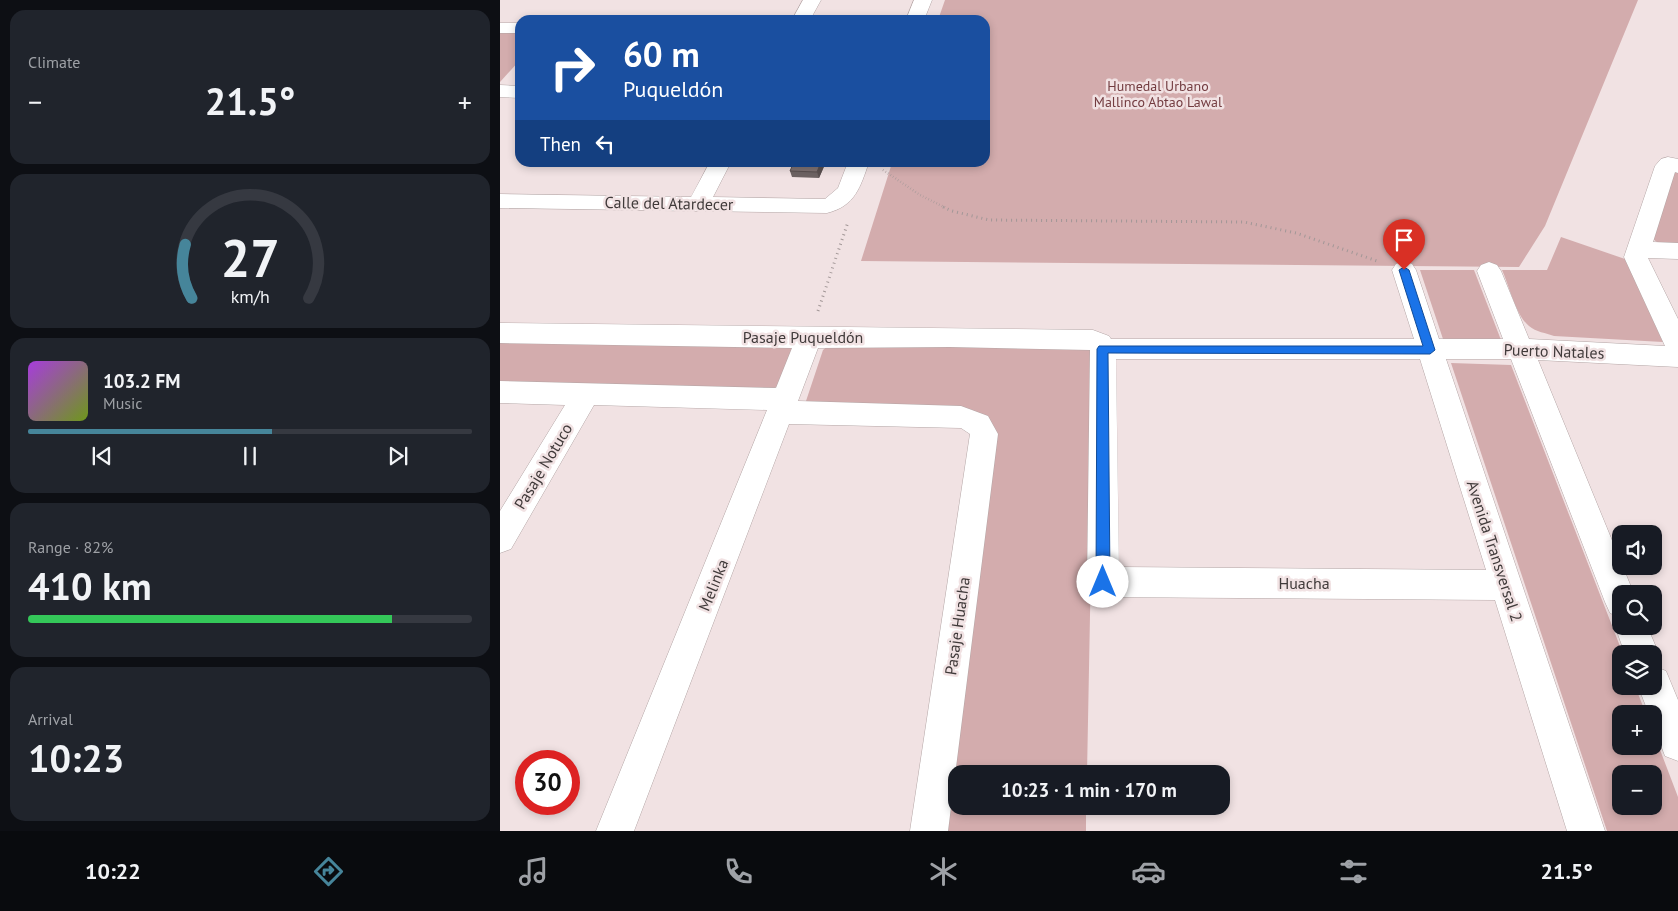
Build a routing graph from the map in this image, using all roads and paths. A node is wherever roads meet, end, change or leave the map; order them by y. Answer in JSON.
{"nodes":[{"id":1,"x":812,"y":0,"type":"edge"},
{"id":2,"x":923,"y":0,"type":"edge"},
{"id":3,"x":804,"y":15,"type":"edge"},
{"id":4,"x":917,"y":15,"type":"edge"},
{"id":5,"x":500,"y":28,"type":"edge"},
{"id":6,"x":515,"y":28,"type":"edge"},
{"id":7,"x":500,"y":92,"type":"edge"},
{"id":8,"x":515,"y":92,"type":"edge"},
{"id":9,"x":1678,"y":166,"type":"edge"},
{"id":10,"x":718,"y":167,"type":"edge"},
{"id":11,"x":857,"y":167,"type":"edge"},
{"id":12,"x":880,"y":168,"type":"dead end"},
{"id":13,"x":500,"y":201,"type":"edge"},
{"id":14,"x":838,"y":202,"type":"junction"},
{"id":15,"x":698,"y":204,"type":"junction"},
{"id":16,"x":1638,"y":249,"type":"junction"},
{"id":17,"x":1678,"y":251,"type":"edge"},
{"id":18,"x":1404,"y":270,"type":"joint"},
{"id":19,"x":1489,"y":271,"type":"dead end"},
{"id":20,"x":500,"y":333,"type":"edge"},
{"id":21,"x":809,"y":338,"type":"junction"},
{"id":22,"x":1678,"y":346,"type":"edge"},
{"id":23,"x":1102,"y":349,"type":"junction"},
{"id":24,"x":1520,"y":349,"type":"junction"},
{"id":25,"x":1430,"y":350,"type":"junction"},
{"id":26,"x":1678,"y":357,"type":"edge"},
{"id":27,"x":500,"y":392,"type":"edge"},
{"id":28,"x":586,"y":394,"type":"junction"},
{"id":29,"x":784,"y":406,"type":"junction"},
{"id":30,"x":500,"y":539,"type":"edge"},
{"id":31,"x":1506,"y":584,"type":"junction"},
{"id":32,"x":1614,"y":585,"type":"edge"},
{"id":33,"x":1659,"y":695,"type":"edge"},
{"id":34,"x":1678,"y":743,"type":"edge"},
{"id":35,"x":615,"y":831,"type":"edge"},
{"id":36,"x":929,"y":831,"type":"edge"},
{"id":37,"x":1586,"y":831,"type":"edge"}],
"edges":[{"from":1,"to":3,"type":"street"},
{"from":2,"to":4,"type":"street"},
{"from":5,"to":6,"type":"street"},
{"from":7,"to":8,"type":"street"},
{"from":9,"to":16,"type":"street"},
{"from":10,"to":15,"type":"street"},
{"from":11,"to":14,"type":"street"},
{"from":12,"to":18,"type":"path"},
{"from":13,"to":15,"type":"street","name":"Calle del Atardecer"},
{"from":14,"to":15,"type":"street","name":"Calle del Atardecer"},
{"from":14,"to":21,"type":"path"},
{"from":16,"to":17,"type":"street"},
{"from":16,"to":22,"type":"street"},
{"from":18,"to":25,"type":"street","name":"Avenida Transversal 2"},
{"from":19,"to":24,"type":"street"},
{"from":20,"to":21,"type":"street","name":"Pasaje Puqueldón"},
{"from":21,"to":23,"type":"street","name":"Pasaje Puqueldón"},
{"from":21,"to":29,"type":"street","name":"Melinka"},
{"from":23,"to":25,"type":"street","name":"Puerto Natales"},
{"from":23,"to":31,"type":"street","name":"Huacha"},
{"from":24,"to":25,"type":"street","name":"Puerto Natales"},
{"from":24,"to":26,"type":"street","name":"Puerto Natales"},
{"from":24,"to":32,"type":"street"},
{"from":25,"to":31,"type":"street","name":"Avenida Transversal 2"},
{"from":27,"to":28,"type":"street"},
{"from":28,"to":29,"type":"street"},
{"from":28,"to":30,"type":"street","name":"Pasaje Notuco"},
{"from":29,"to":35,"type":"street","name":"Melinka"},
{"from":29,"to":36,"type":"street","name":"Pasaje Huacha"},
{"from":31,"to":37,"type":"street","name":"Avenida Transversal 2"},
{"from":33,"to":34,"type":"street"}]}
